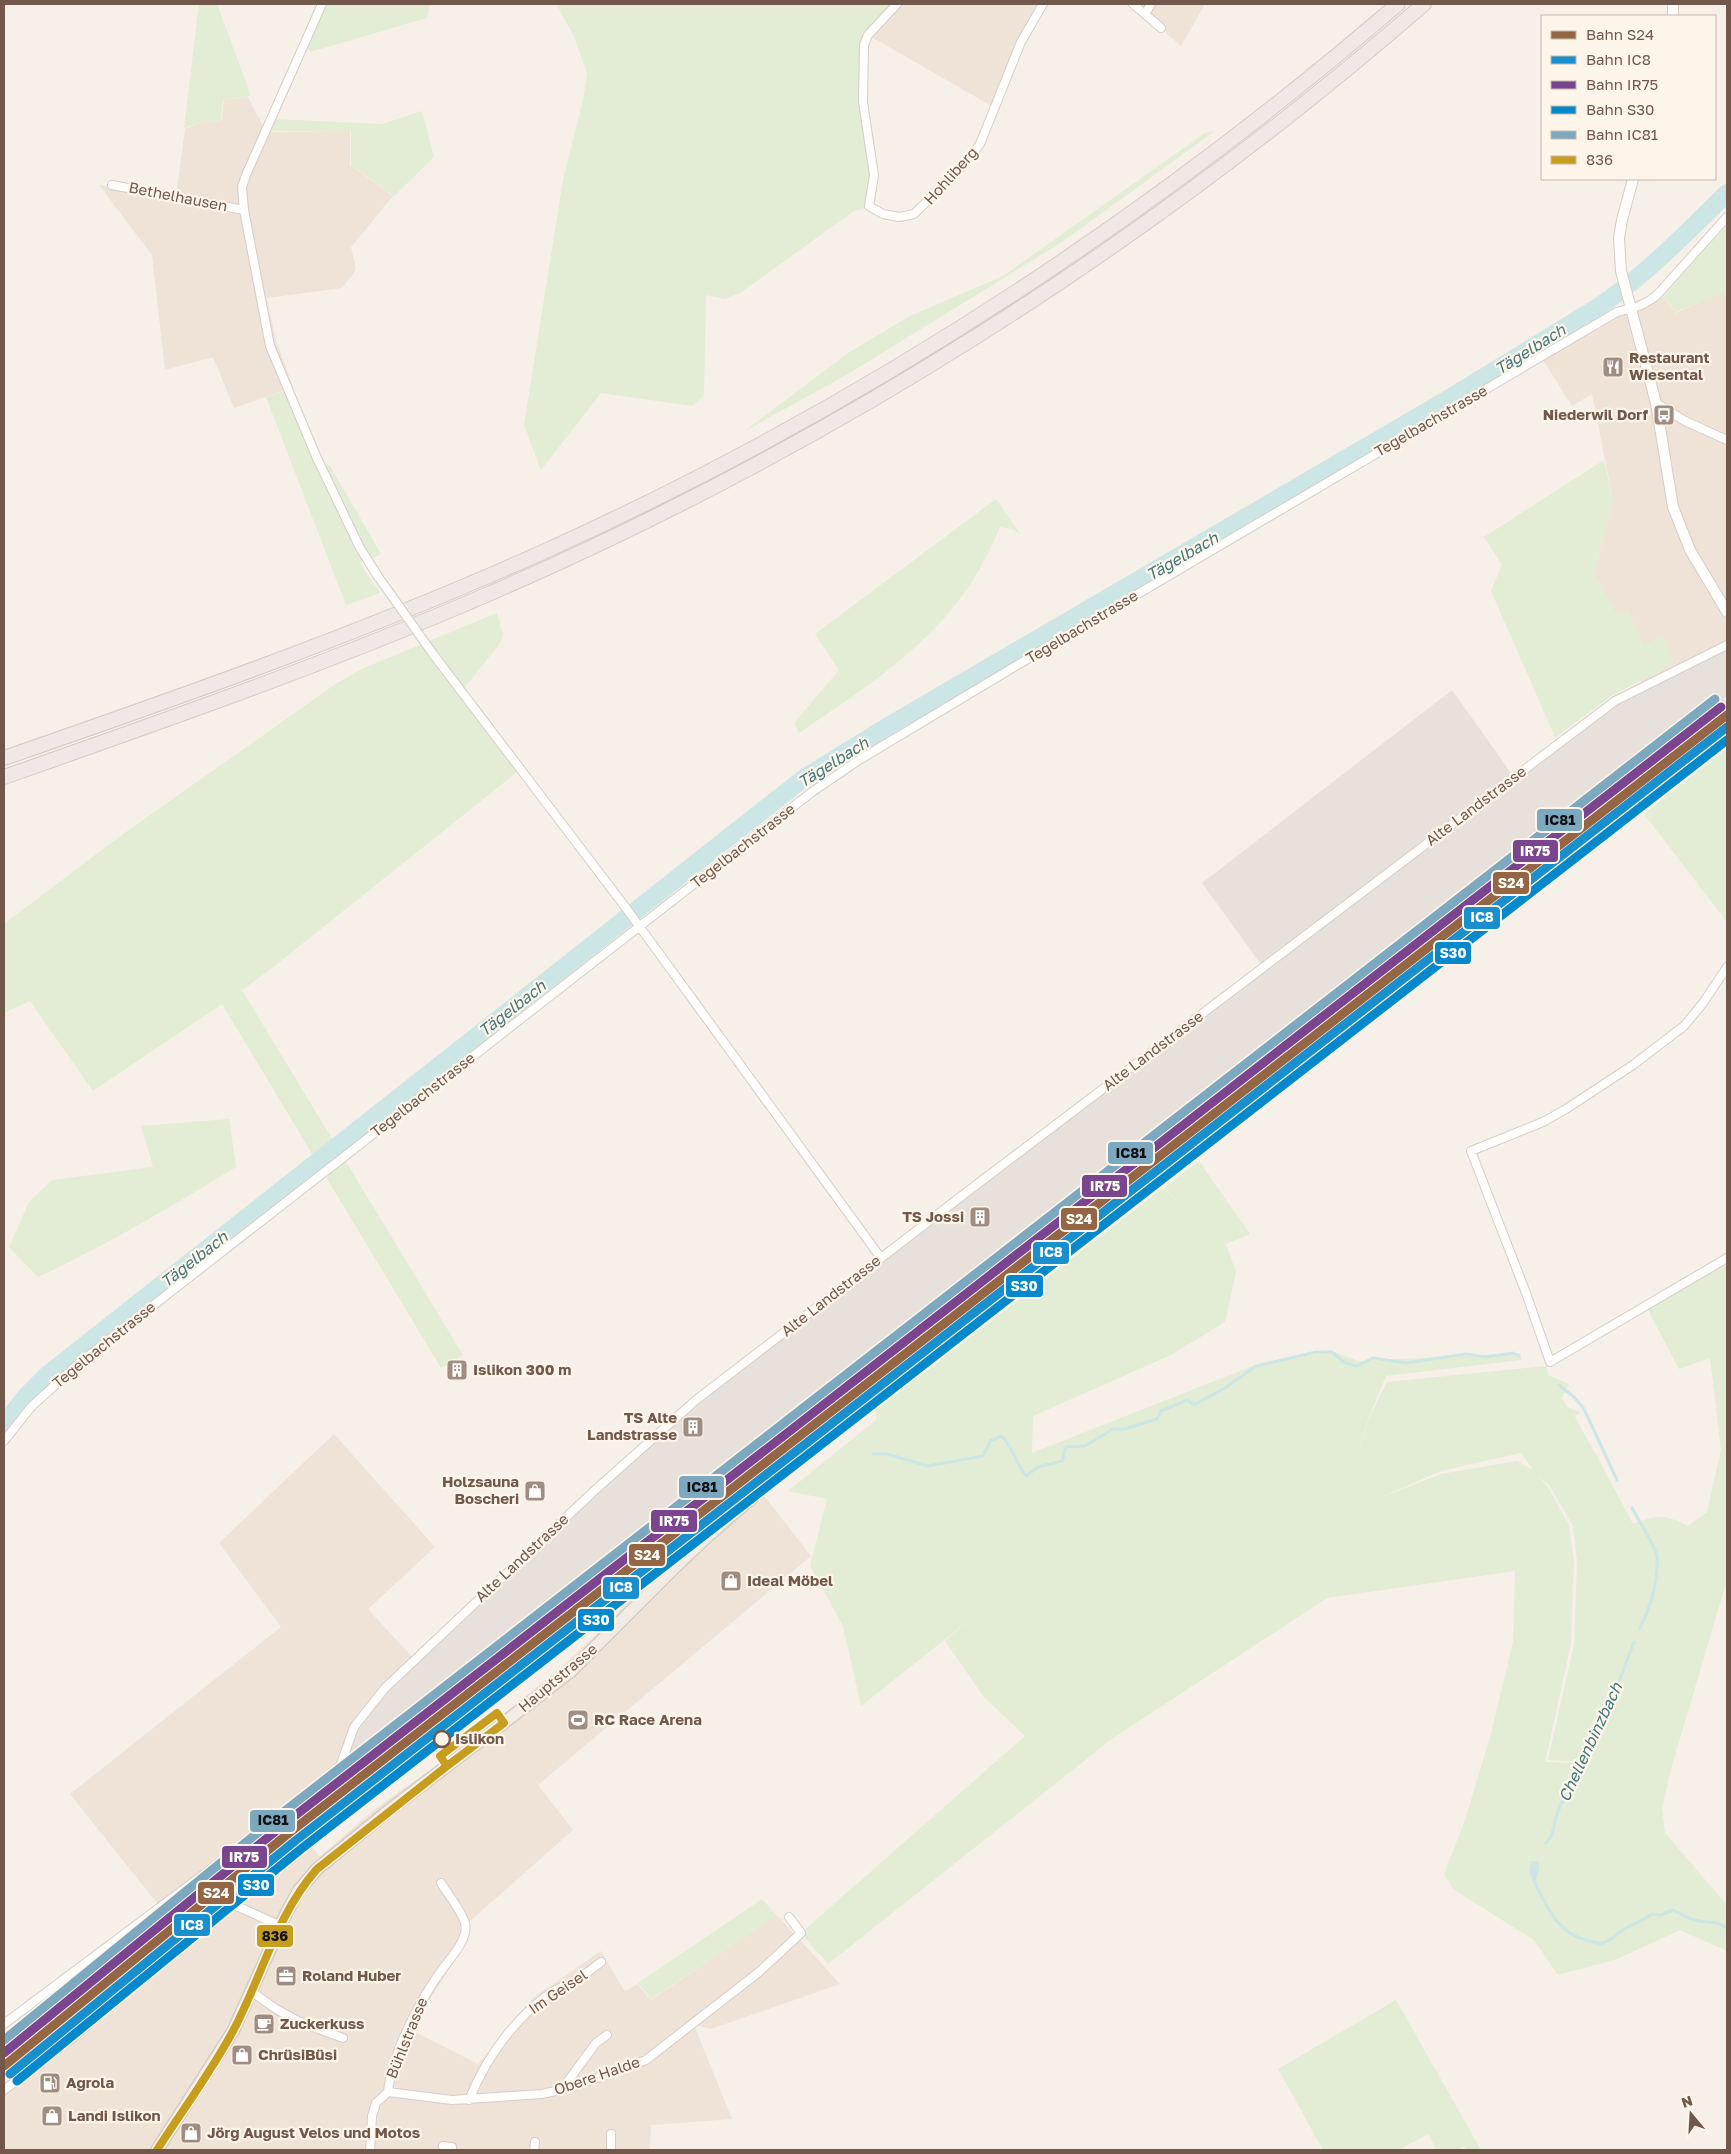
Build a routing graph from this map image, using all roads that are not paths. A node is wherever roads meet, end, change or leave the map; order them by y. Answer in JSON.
{"nodes":[{"id":1,"x":322,"y":4,"type":"edge"},
{"id":2,"x":897,"y":4,"type":"edge"},
{"id":3,"x":1042,"y":4,"type":"edge"},
{"id":4,"x":1133,"y":4,"type":"edge"},
{"id":5,"x":1151,"y":4,"type":"edge"},
{"id":6,"x":1398,"y":4,"type":"edge"},
{"id":7,"x":1424,"y":4,"type":"edge"},
{"id":8,"x":1145,"y":14,"type":"junction"},
{"id":9,"x":1161,"y":28,"type":"dead end"},
{"id":10,"x":1633,"y":180,"type":"edge"},
{"id":11,"x":112,"y":185,"type":"dead end"},
{"id":12,"x":244,"y":210,"type":"junction"},
{"id":13,"x":1727,"y":217,"type":"edge"},
{"id":14,"x":1631,"y":309,"type":"junction"},
{"id":15,"x":1656,"y":402,"type":"junction"},
{"id":16,"x":1727,"y":440,"type":"edge"},
{"id":17,"x":1727,"y":612,"type":"edge"},
{"id":18,"x":1727,"y":645,"type":"edge"},
{"id":19,"x":1727,"y":736,"type":"edge"},
{"id":20,"x":4,"y":758,"type":"edge"},
{"id":21,"x":4,"y":776,"type":"edge"},
{"id":22,"x":637,"y":923,"type":"junction"},
{"id":23,"x":1727,"y":967,"type":"edge"},
{"id":24,"x":881,"y":1258,"type":"junction"},
{"id":25,"x":1727,"y":1258,"type":"edge"},
{"id":26,"x":4,"y":1441,"type":"edge"},
{"id":27,"x":441,"y":1884,"type":"dead end"},
{"id":28,"x":789,"y":1917,"type":"dead end"},
{"id":29,"x":280,"y":1926,"type":"junction"},
{"id":30,"x":601,"y":1962,"type":"dead end"},
{"id":31,"x":252,"y":1992,"type":"junction"},
{"id":32,"x":4,"y":2024,"type":"edge"},
{"id":33,"x":608,"y":2035,"type":"dead end"},
{"id":34,"x":343,"y":2038,"type":"dead end"},
{"id":35,"x":562,"y":2089,"type":"junction"},
{"id":36,"x":4,"y":2090,"type":"edge"},
{"id":37,"x":388,"y":2092,"type":"junction"},
{"id":38,"x":469,"y":2100,"type":"junction"},
{"id":39,"x":611,"y":2134,"type":"dead end"},
{"id":40,"x":443,"y":2146,"type":"dead end"},
{"id":41,"x":157,"y":2150,"type":"edge"},
{"id":42,"x":370,"y":2150,"type":"edge"},
{"id":43,"x":452,"y":2150,"type":"edge"},
{"id":44,"x":611,"y":2150,"type":"edge"}],
"edges":[{"from":1,"to":12,"type":"street"},
{"from":2,"to":3,"type":"street","name":"Hohliberg"},
{"from":4,"to":8,"type":"street"},
{"from":5,"to":8,"type":"street"},
{"from":6,"to":20,"type":"highway"},
{"from":7,"to":21,"type":"highway"},
{"from":8,"to":9,"type":"street"},
{"from":10,"to":14,"type":"street"},
{"from":11,"to":12,"type":"street","name":"Bethelhausen"},
{"from":12,"to":22,"type":"street","bridge":true},
{"from":13,"to":14,"type":"street","name":"Tegelbachstrasse"},
{"from":14,"to":15,"type":"street"},
{"from":14,"to":22,"type":"street","name":"Tegelbachstrasse"},
{"from":15,"to":16,"type":"street"},
{"from":15,"to":17,"type":"street"},
{"from":18,"to":24,"type":"street","name":"Alte Landstrasse"},
{"from":19,"to":29,"type":"main road","name":"Hauptstrasse"},
{"from":22,"to":24,"type":"street"},
{"from":22,"to":26,"type":"street","name":"Tegelbachstrasse"},
{"from":23,"to":25,"type":"street"},
{"from":24,"to":32,"type":"street","name":"Alte Landstrasse"},
{"from":27,"to":37,"type":"street","name":"Bühlstrasse"},
{"from":28,"to":35,"type":"street","name":"Obere Halde"},
{"from":29,"to":31,"type":"main road","name":"Hauptstrasse"},
{"from":29,"to":36,"type":"street"},
{"from":30,"to":38,"type":"street","name":"Im Geisel"},
{"from":31,"to":34,"type":"street"},
{"from":31,"to":41,"type":"main road","name":"Hauptstrasse"},
{"from":33,"to":35,"type":"street"},
{"from":35,"to":38,"type":"street","name":"Obere Halde"},
{"from":37,"to":38,"type":"street","name":"Obere Halde"},
{"from":37,"to":42,"type":"street"},
{"from":39,"to":44,"type":"street"},
{"from":40,"to":43,"type":"street"}]}
